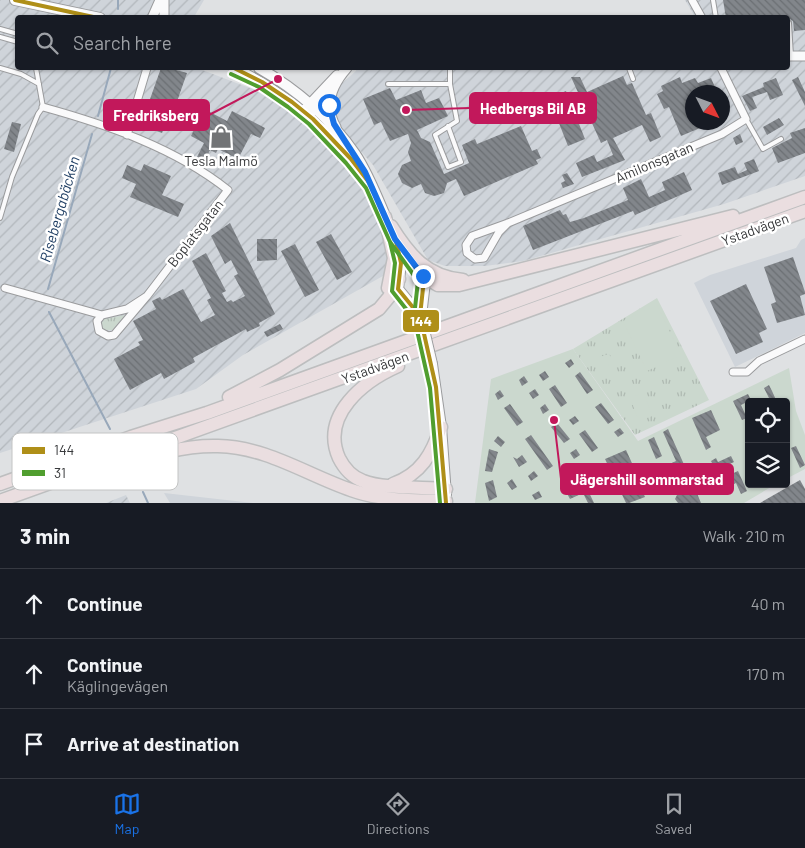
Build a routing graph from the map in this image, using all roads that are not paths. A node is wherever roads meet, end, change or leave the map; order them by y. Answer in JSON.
{"nodes":[{"id":1,"x":15,"y":0,"type":"edge"},
{"id":2,"x":160,"y":0,"type":"edge"},
{"id":3,"x":164,"y":0,"type":"edge"},
{"id":4,"x":692,"y":0,"type":"edge"},
{"id":5,"x":713,"y":0,"type":"edge"},
{"id":6,"x":57,"y":10,"type":"junction"},
{"id":7,"x":74,"y":15,"type":"edge"},
{"id":8,"x":84,"y":15,"type":"edge"},
{"id":9,"x":153,"y":15,"type":"edge"},
{"id":10,"x":164,"y":15,"type":"edge"},
{"id":11,"x":700,"y":15,"type":"edge"},
{"id":12,"x":716,"y":15,"type":"edge"},
{"id":13,"x":0,"y":29,"type":"edge"},
{"id":14,"x":15,"y":33,"type":"edge"},
{"id":15,"x":0,"y":37,"type":"edge"},
{"id":16,"x":15,"y":41,"type":"edge"},
{"id":17,"x":790,"y":56,"type":"edge"},
{"id":18,"x":805,"y":56,"type":"edge"},
{"id":19,"x":0,"y":68,"type":"edge"},
{"id":20,"x":36,"y":70,"type":"edge"},
{"id":21,"x":146,"y":70,"type":"edge"},
{"id":22,"x":238,"y":70,"type":"edge"},
{"id":23,"x":262,"y":70,"type":"edge"},
{"id":24,"x":344,"y":70,"type":"edge"},
{"id":25,"x":346,"y":70,"type":"edge"},
{"id":26,"x":450,"y":70,"type":"edge"},
{"id":27,"x":630,"y":70,"type":"edge"},
{"id":28,"x":723,"y":70,"type":"edge"},
{"id":29,"x":633,"y":79,"type":"dead end"},
{"id":30,"x":39,"y":84,"type":"junction"},
{"id":31,"x":388,"y":84,"type":"dead end"},
{"id":32,"x":450,"y":84,"type":"junction"},
{"id":33,"x":333,"y":89,"type":"junction"},
{"id":34,"x":43,"y":108,"type":"junction"},
{"id":35,"x":309,"y":110,"type":"junction"},
{"id":36,"x":746,"y":119,"type":"junction"},
{"id":37,"x":448,"y":126,"type":"junction"},
{"id":38,"x":127,"y":135,"type":"junction"},
{"id":39,"x":342,"y":138,"type":"junction"},
{"id":40,"x":780,"y":139,"type":"dead end"},
{"id":41,"x":371,"y":185,"type":"junction"},
{"id":42,"x":805,"y":197,"type":"edge"},
{"id":43,"x":805,"y":211,"type":"edge"},
{"id":44,"x":386,"y":217,"type":"junction"},
{"id":45,"x":0,"y":218,"type":"edge"},
{"id":46,"x":508,"y":223,"type":"junction"},
{"id":47,"x":395,"y":239,"type":"junction"},
{"id":48,"x":422,"y":276,"type":"junction"},
{"id":49,"x":399,"y":279,"type":"junction"},
{"id":50,"x":476,"y":281,"type":"junction"},
{"id":51,"x":5,"y":288,"type":"dead end"},
{"id":52,"x":146,"y":296,"type":"junction"},
{"id":53,"x":102,"y":315,"type":"junction"},
{"id":54,"x":421,"y":316,"type":"junction"},
{"id":55,"x":356,"y":322,"type":"junction"},
{"id":56,"x":480,"y":330,"type":"junction"},
{"id":57,"x":805,"y":339,"type":"edge"},
{"id":58,"x":733,"y":372,"type":"dead end"},
{"id":59,"x":441,"y":428,"type":"junction"},
{"id":60,"x":138,"y":433,"type":"edge"},
{"id":61,"x":144,"y":433,"type":"edge"},
{"id":62,"x":178,"y":435,"type":"edge"},
{"id":63,"x":178,"y":450,"type":"edge"},
{"id":64,"x":12,"y":480,"type":"edge"},
{"id":65,"x":0,"y":484,"type":"edge"},
{"id":66,"x":390,"y":485,"type":"junction"},
{"id":67,"x":32,"y":490,"type":"edge"},
{"id":68,"x":46,"y":490,"type":"edge"},
{"id":69,"x":13,"y":497,"type":"junction"},
{"id":70,"x":446,"y":498,"type":"edge"},
{"id":71,"x":0,"y":501,"type":"edge"}],
"edges":[{"from":1,"to":6,"type":"main road"},
{"from":2,"to":9,"type":"street"},
{"from":3,"to":10,"type":"street"},
{"from":4,"to":11,"type":"street"},
{"from":5,"to":12,"type":"lane"},
{"from":6,"to":7,"type":"main road"},
{"from":6,"to":8,"type":"main road"},
{"from":13,"to":14,"type":"lane"},
{"from":15,"to":16,"type":"lane"},
{"from":17,"to":18,"type":"street"},
{"from":19,"to":30,"type":"lane"},
{"from":20,"to":30,"type":"lane"},
{"from":21,"to":38,"type":"street"},
{"from":22,"to":35,"type":"main road"},
{"from":23,"to":35,"type":"main road"},
{"from":24,"to":35,"type":"street"},
{"from":25,"to":33,"type":"street"},
{"from":26,"to":32,"type":"lane"},
{"from":27,"to":29,"type":"lane"},
{"from":28,"to":36,"type":"street"},
{"from":30,"to":34,"type":"lane"},
{"from":31,"to":32,"type":"lane"},
{"from":32,"to":37,"type":"lane"},
{"from":33,"to":35,"type":"street"},
{"from":33,"to":39,"type":"street"},
{"from":34,"to":38,"type":"street","name":"Boplatsgatan"},
{"from":34,"to":45,"type":"lane"},
{"from":35,"to":39,"type":"main road"},
{"from":35,"to":41,"type":"main road"},
{"from":36,"to":40,"type":"lane"},
{"from":36,"to":46,"type":"street","name":"Amilonsgatan"},
{"from":37,"to":37,"type":"lane"},
{"from":38,"to":52,"type":"street","name":"Boplatsgatan"},
{"from":39,"to":41,"type":"main road"},
{"from":41,"to":44,"type":"main road"},
{"from":42,"to":50,"type":"highway"},
{"from":42,"to":61,"type":"highway","name":"Ystadvägen"},
{"from":43,"to":56,"type":"highway","name":"Ystadvägen"},
{"from":44,"to":47,"type":"main road"},
{"from":44,"to":50,"type":"highway"},
{"from":44,"to":55,"type":"highway"},
{"from":46,"to":46,"type":"street","name":"Amilonsgatan"},
{"from":47,"to":48,"type":"main road"},
{"from":47,"to":49,"type":"main road"},
{"from":48,"to":49,"type":"main road"},
{"from":48,"to":50,"type":"highway"},
{"from":48,"to":54,"type":"main road"},
{"from":49,"to":54,"type":"main road"},
{"from":49,"to":55,"type":"highway"},
{"from":51,"to":53,"type":"street"},
{"from":52,"to":53,"type":"street","name":"Boplatsgatan"},
{"from":52,"to":53,"type":"street","name":"Boplatsgatan"},
{"from":54,"to":59,"type":"main road","bridge":true},
{"from":55,"to":60,"type":"highway"},
{"from":56,"to":62,"type":"highway","name":"Ystadvägen"},
{"from":56,"to":66,"type":"highway"},
{"from":57,"to":58,"type":"street"},
{"from":59,"to":66,"type":"highway"},
{"from":59,"to":70,"type":"main road"},
{"from":63,"to":70,"type":"highway"},
{"from":64,"to":65,"type":"highway","name":"Ystadvägen"},
{"from":66,"to":70,"type":"highway"},
{"from":67,"to":69,"type":"highway","name":"Ystadvägen"},
{"from":68,"to":69,"type":"highway"},
{"from":69,"to":71,"type":"highway","name":"Ystadvägen"}]}
